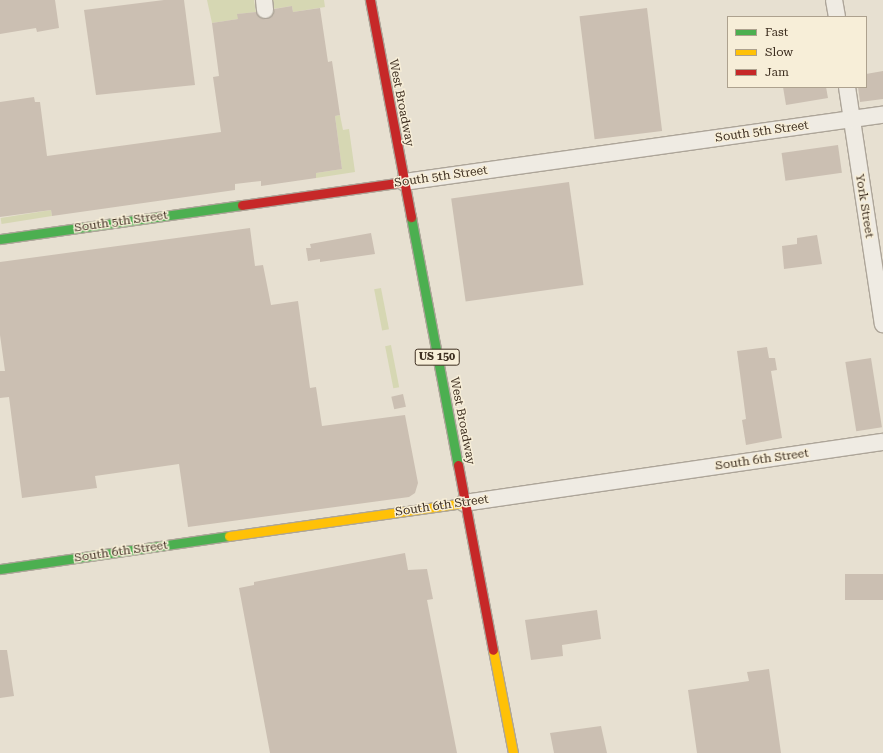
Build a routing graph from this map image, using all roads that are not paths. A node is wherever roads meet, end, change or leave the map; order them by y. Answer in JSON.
{"nodes":[{"id":1,"x":370,"y":0,"type":"edge"},
{"id":2,"x":834,"y":0,"type":"edge"},
{"id":3,"x":837,"y":16,"type":"edge"},
{"id":4,"x":847,"y":88,"type":"edge"},
{"id":5,"x":883,"y":115,"type":"edge"},
{"id":6,"x":851,"y":120,"type":"junction"},
{"id":7,"x":404,"y":182,"type":"junction"},
{"id":8,"x":0,"y":240,"type":"edge"},
{"id":9,"x":883,"y":324,"type":"edge"},
{"id":10,"x":883,"y":442,"type":"edge"},
{"id":11,"x":464,"y":503,"type":"junction"},
{"id":12,"x":0,"y":569,"type":"edge"},
{"id":13,"x":513,"y":753,"type":"edge"}],
"edges":[{"from":1,"to":7,"type":"street","name":"West Broadway","number":"US 150"},
{"from":2,"to":3,"type":"street"},
{"from":4,"to":6,"type":"street","name":"York Street"},
{"from":5,"to":6,"type":"street","name":"South 5th Street"},
{"from":6,"to":7,"type":"street","name":"South 5th Street"},
{"from":6,"to":9,"type":"street","name":"York Street"},
{"from":7,"to":8,"type":"street","name":"South 5th Street"},
{"from":7,"to":11,"type":"street","name":"West Broadway","number":"US 150"},
{"from":10,"to":11,"type":"street","name":"South 6th Street"},
{"from":11,"to":12,"type":"street","name":"South 6th Street"},
{"from":11,"to":13,"type":"street","name":"West Broadway","number":"US 150"}]}
